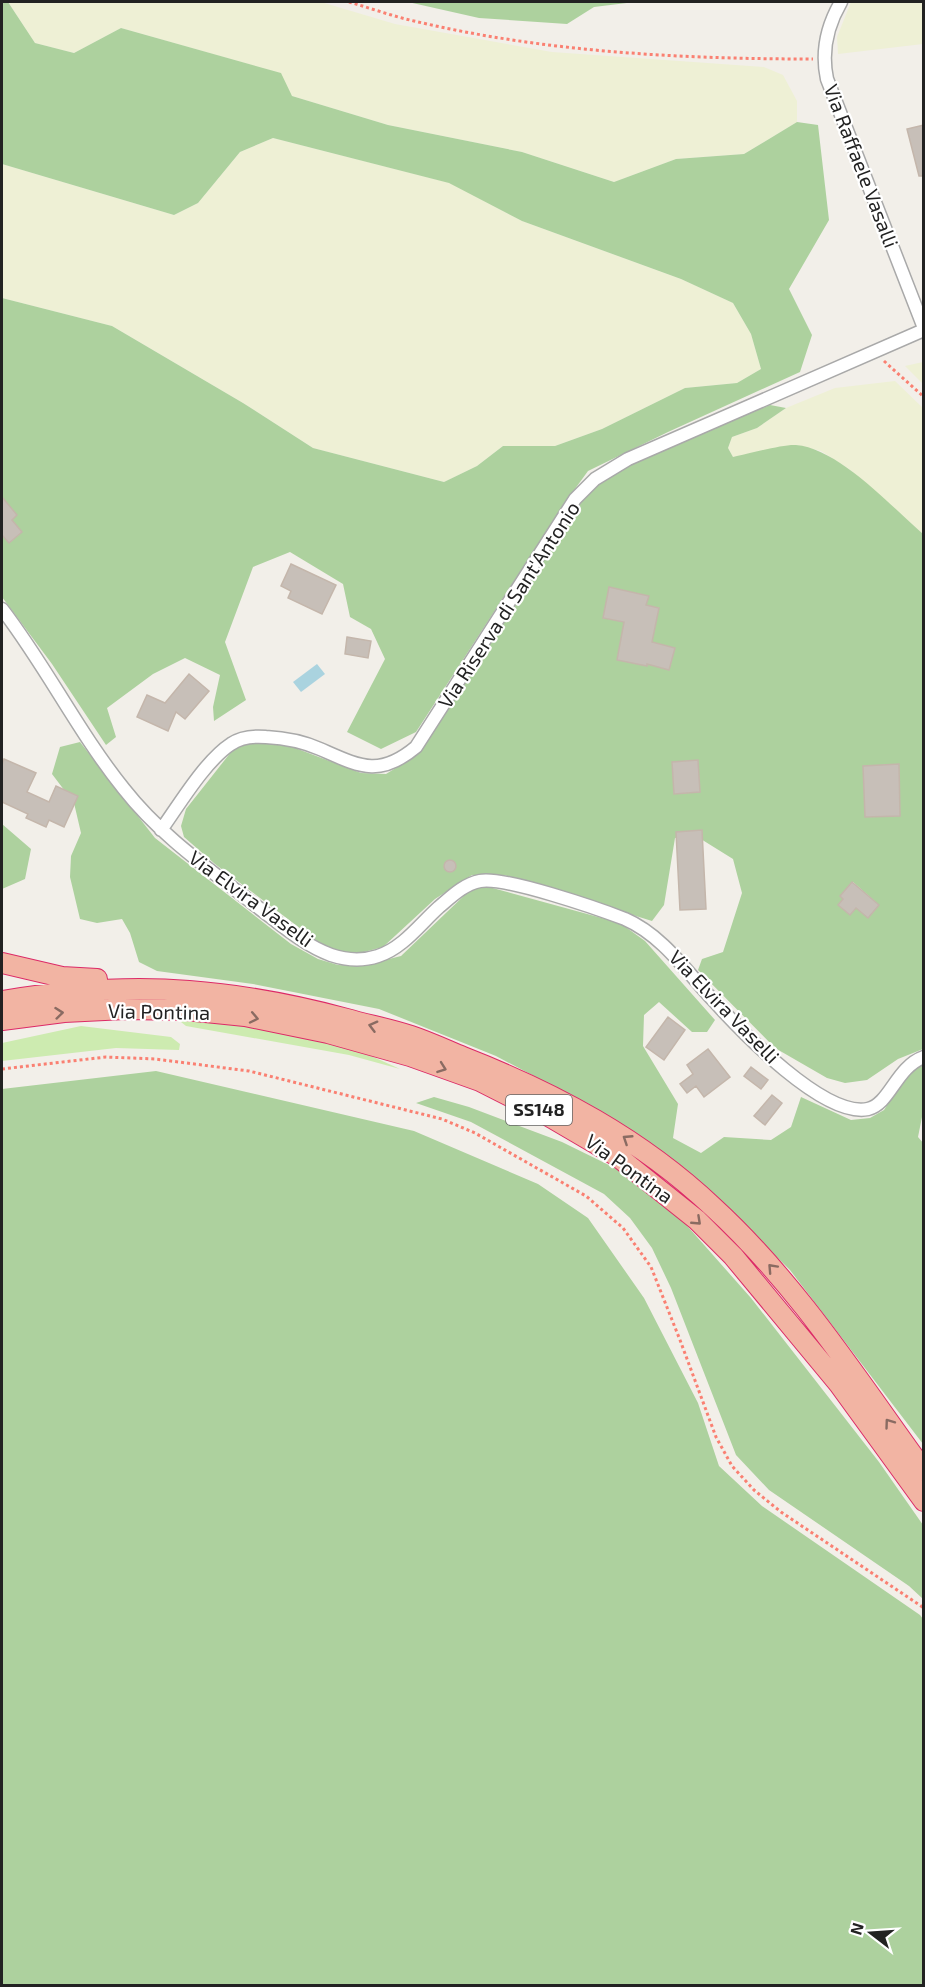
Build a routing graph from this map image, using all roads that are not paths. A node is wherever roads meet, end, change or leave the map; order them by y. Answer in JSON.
{"nodes":[{"id":1,"x":841,"y":2,"type":"edge"},
{"id":2,"x":924,"y":329,"type":"edge"},
{"id":3,"x":2,"y":609,"type":"edge"},
{"id":4,"x":161,"y":830,"type":"junction"},
{"id":5,"x":2,"y":963,"type":"edge"},
{"id":6,"x":188,"y":991,"type":"junction"},
{"id":7,"x":2,"y":1001,"type":"edge"},
{"id":8,"x":2,"y":1020,"type":"edge"},
{"id":9,"x":924,"y":1057,"type":"edge"},
{"id":10,"x":924,"y":1471,"type":"edge"},
{"id":11,"x":924,"y":1501,"type":"edge"}],
"edges":[{"from":1,"to":2,"type":"street","name":"Via Raffaele Vasalli"},
{"from":2,"to":4,"type":"street","name":"Via Riserva di Sant'Antonio"},
{"from":3,"to":4,"type":"street","name":"Via Elvira Vaselli"},
{"from":4,"to":9,"type":"street","name":"Via Elvira Vaselli"},
{"from":5,"to":6,"type":"highway"},
{"from":6,"to":7,"type":"highway","name":"Via Pontina","number":"SS148"},
{"from":10,"to":6,"type":"highway","name":"Via Pontina","number":"SS148","one_way":true},
{"from":8,"to":11,"type":"highway","name":"Via Pontina","number":"SS148","one_way":true}]}
